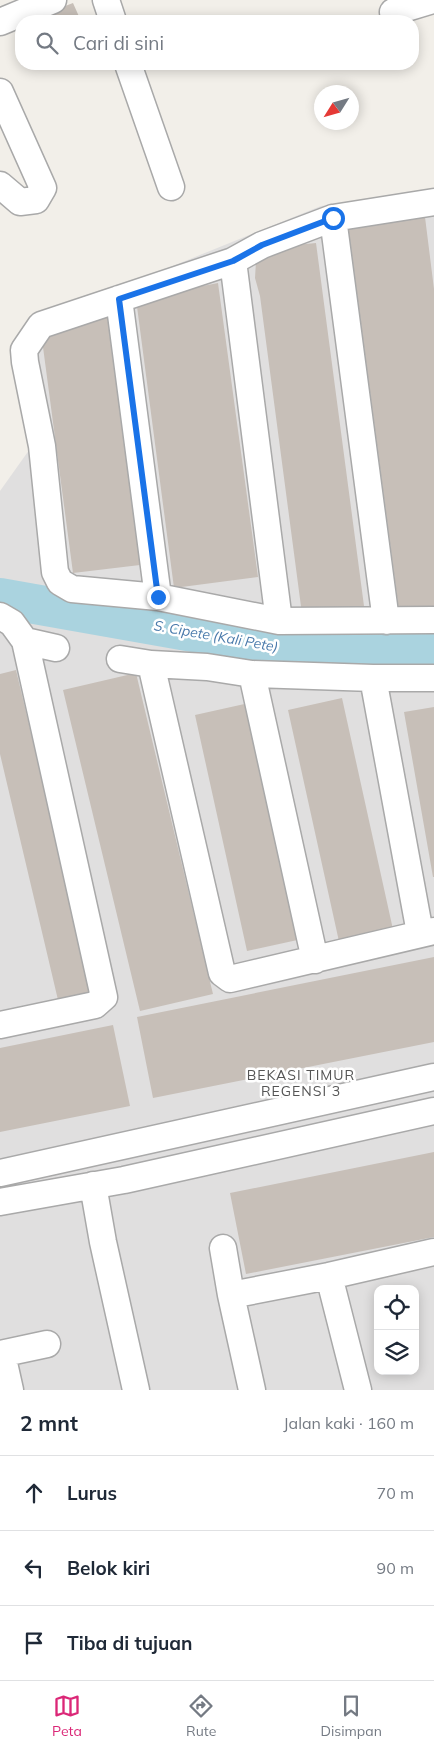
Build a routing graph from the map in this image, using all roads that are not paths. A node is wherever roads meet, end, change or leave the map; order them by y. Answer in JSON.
{"nodes":[{"id":1,"x":53,"y":0,"type":"edge"},
{"id":2,"x":106,"y":0,"type":"edge"},
{"id":3,"x":433,"y":0,"type":"edge"},
{"id":4,"x":393,"y":12,"type":"dead end"},
{"id":5,"x":17,"y":15,"type":"edge"},
{"id":6,"x":111,"y":15,"type":"edge"},
{"id":7,"x":15,"y":16,"type":"edge"},
{"id":8,"x":0,"y":22,"type":"edge"},
{"id":9,"x":130,"y":70,"type":"edge"},
{"id":10,"x":0,"y":92,"type":"edge"},
{"id":11,"x":0,"y":185,"type":"edge"},
{"id":12,"x":171,"y":188,"type":"dead end"},
{"id":13,"x":434,"y":202,"type":"edge"},
{"id":14,"x":333,"y":218,"type":"junction"},
{"id":15,"x":233,"y":261,"type":"junction"},
{"id":16,"x":119,"y":299,"type":"junction"},
{"id":17,"x":158,"y":597,"type":"junction"},
{"id":18,"x":0,"y":616,"type":"edge"},
{"id":19,"x":434,"y":620,"type":"edge"},
{"id":20,"x":279,"y":621,"type":"junction"},
{"id":21,"x":386,"y":621,"type":"junction"},
{"id":22,"x":25,"y":641,"type":"junction"},
{"id":23,"x":56,"y":648,"type":"dead end"},
{"id":24,"x":120,"y":659,"type":"dead end"},
{"id":25,"x":151,"y":664,"type":"junction"},
{"id":26,"x":252,"y":674,"type":"junction"},
{"id":27,"x":373,"y":678,"type":"junction"},
{"id":28,"x":434,"y":678,"type":"edge"},
{"id":29,"x":427,"y":932,"type":"edge"},
{"id":30,"x":315,"y":960,"type":"junction"},
{"id":31,"x":0,"y":1025,"type":"edge"},
{"id":32,"x":434,"y":1077,"type":"edge"},
{"id":33,"x":434,"y":1111,"type":"edge"},
{"id":34,"x":184,"y":1133,"type":"junction"},
{"id":35,"x":192,"y":1163,"type":"junction"},
{"id":36,"x":0,"y":1173,"type":"edge"},
{"id":37,"x":93,"y":1185,"type":"junction"},
{"id":38,"x":0,"y":1202,"type":"edge"},
{"id":39,"x":223,"y":1248,"type":"dead end"},
{"id":40,"x":434,"y":1252,"type":"edge"},
{"id":41,"x":328,"y":1276,"type":"junction"},
{"id":42,"x":231,"y":1296,"type":"junction"},
{"id":43,"x":47,"y":1344,"type":"dead end"},
{"id":44,"x":1,"y":1354,"type":"edge"},
{"id":45,"x":10,"y":1390,"type":"edge"},
{"id":46,"x":136,"y":1390,"type":"edge"},
{"id":47,"x":252,"y":1390,"type":"edge"},
{"id":48,"x":358,"y":1390,"type":"edge"}],
"edges":[{"from":1,"to":5,"type":"street"},
{"from":2,"to":6,"type":"street"},
{"from":3,"to":4,"type":"street"},
{"from":7,"to":8,"type":"street"},
{"from":9,"to":12,"type":"street"},
{"from":10,"to":11,"type":"street"},
{"from":13,"to":14,"type":"street"},
{"from":14,"to":15,"type":"street"},
{"from":14,"to":21,"type":"street"},
{"from":15,"to":16,"type":"street"},
{"from":15,"to":20,"type":"street"},
{"from":16,"to":17,"type":"street"},
{"from":16,"to":17,"type":"street"},
{"from":17,"to":20,"type":"street"},
{"from":18,"to":22,"type":"street"},
{"from":19,"to":21,"type":"street"},
{"from":20,"to":21,"type":"street"},
{"from":22,"to":23,"type":"street"},
{"from":22,"to":31,"type":"street"},
{"from":24,"to":25,"type":"street"},
{"from":25,"to":26,"type":"street"},
{"from":25,"to":30,"type":"street"},
{"from":26,"to":27,"type":"street"},
{"from":26,"to":30,"type":"street"},
{"from":27,"to":28,"type":"street"},
{"from":27,"to":29,"type":"street"},
{"from":29,"to":30,"type":"street"},
{"from":32,"to":34,"type":"street"},
{"from":33,"to":35,"type":"street"},
{"from":34,"to":35,"type":"street"},
{"from":34,"to":36,"type":"street"},
{"from":35,"to":37,"type":"street"},
{"from":37,"to":38,"type":"street"},
{"from":37,"to":46,"type":"street"},
{"from":39,"to":42,"type":"street"},
{"from":40,"to":41,"type":"street"},
{"from":41,"to":42,"type":"street"},
{"from":41,"to":48,"type":"street"},
{"from":42,"to":47,"type":"street"},
{"from":43,"to":44,"type":"street"},
{"from":44,"to":45,"type":"street"}]}
